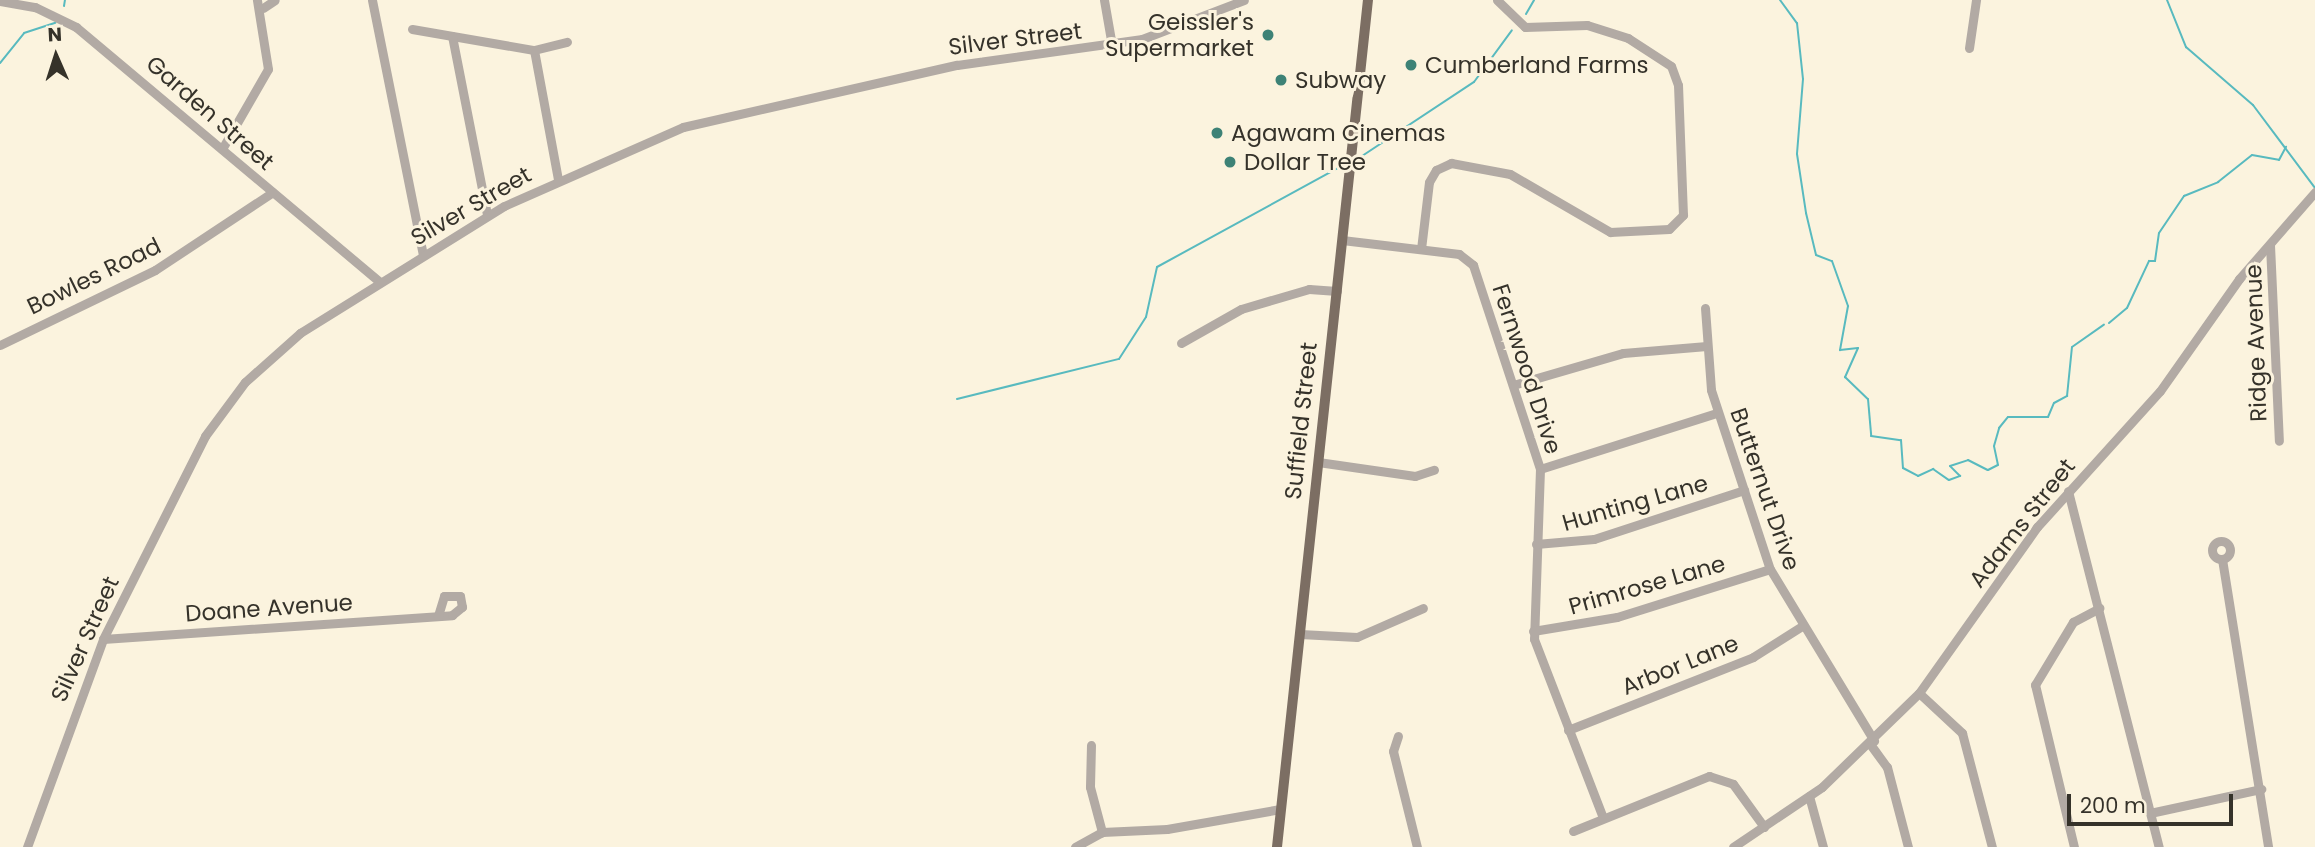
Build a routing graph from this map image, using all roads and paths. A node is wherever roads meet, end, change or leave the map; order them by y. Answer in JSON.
{"nodes":[{"id":1,"x":275,"y":0,"type":"edge"},
{"id":2,"x":372,"y":0,"type":"edge"},
{"id":3,"x":1104,"y":0,"type":"edge"},
{"id":4,"x":1244,"y":0,"type":"edge"},
{"id":5,"x":1368,"y":0,"type":"edge"},
{"id":6,"x":1497,"y":0,"type":"edge"},
{"id":7,"x":1976,"y":0,"type":"edge"},
{"id":8,"x":0,"y":1,"type":"edge"},
{"id":9,"x":1227,"y":3,"type":"edge"},
{"id":10,"x":260,"y":4,"type":"edge"},
{"id":11,"x":412,"y":29,"type":"dead end"},
{"id":12,"x":452,"y":36,"type":"junction"},
{"id":13,"x":566,"y":43,"type":"dead end"},
{"id":14,"x":1112,"y":46,"type":"junction"},
{"id":15,"x":1969,"y":48,"type":"dead end"},
{"id":16,"x":534,"y":50,"type":"junction"},
{"id":17,"x":222,"y":149,"type":"junction"},
{"id":18,"x":558,"y":180,"type":"junction"},
{"id":19,"x":273,"y":192,"type":"junction"},
{"id":20,"x":2315,"y":193,"type":"edge"},
{"id":21,"x":487,"y":215,"type":"junction"},
{"id":22,"x":1342,"y":240,"type":"junction"},
{"id":23,"x":2270,"y":245,"type":"junction"},
{"id":24,"x":1421,"y":249,"type":"junction"},
{"id":25,"x":423,"y":255,"type":"junction"},
{"id":26,"x":380,"y":282,"type":"junction"},
{"id":27,"x":1337,"y":291,"type":"junction"},
{"id":28,"x":1704,"y":308,"type":"dead end"},
{"id":29,"x":1181,"y":342,"type":"dead end"},
{"id":30,"x":0,"y":345,"type":"edge"},
{"id":31,"x":1707,"y":346,"type":"junction"},
{"id":32,"x":1513,"y":385,"type":"junction"},
{"id":33,"x":1717,"y":413,"type":"junction"},
{"id":34,"x":2279,"y":441,"type":"dead end"},
{"id":35,"x":1318,"y":463,"type":"junction"},
{"id":36,"x":1434,"y":470,"type":"dead end"},
{"id":37,"x":1539,"y":470,"type":"junction"},
{"id":38,"x":1744,"y":490,"type":"junction"},
{"id":39,"x":2068,"y":491,"type":"junction"},
{"id":40,"x":2057,"y":505,"type":"junction"},
{"id":41,"x":2073,"y":513,"type":"junction"},
{"id":42,"x":1536,"y":544,"type":"junction"},
{"id":43,"x":2222,"y":559,"type":"dead end"},
{"id":44,"x":1770,"y":569,"type":"junction"},
{"id":45,"x":1423,"y":608,"type":"dead end"},
{"id":46,"x":2099,"y":608,"type":"junction"},
{"id":47,"x":438,"y":616,"type":"dead end"},
{"id":48,"x":1802,"y":626,"type":"junction"},
{"id":49,"x":1533,"y":631,"type":"junction"},
{"id":50,"x":1300,"y":634,"type":"junction"},
{"id":51,"x":103,"y":639,"type":"junction"},
{"id":52,"x":1919,"y":693,"type":"junction"},
{"id":53,"x":1568,"y":730,"type":"junction"},
{"id":54,"x":1398,"y":736,"type":"dead end"},
{"id":55,"x":1872,"y":742,"type":"junction"},
{"id":56,"x":1091,"y":745,"type":"dead end"},
{"id":57,"x":2261,"y":789,"type":"junction"},
{"id":58,"x":1810,"y":796,"type":"junction"},
{"id":59,"x":1280,"y":809,"type":"junction"},
{"id":60,"x":2150,"y":813,"type":"junction"},
{"id":61,"x":1603,"y":818,"type":"junction"},
{"id":62,"x":1764,"y":827,"type":"junction"},
{"id":63,"x":1573,"y":831,"type":"dead end"},
{"id":64,"x":1102,"y":832,"type":"junction"},
{"id":65,"x":27,"y":847,"type":"edge"},
{"id":66,"x":1075,"y":847,"type":"edge"},
{"id":67,"x":1277,"y":847,"type":"edge"},
{"id":68,"x":1417,"y":847,"type":"edge"},
{"id":69,"x":1732,"y":847,"type":"edge"},
{"id":70,"x":1823,"y":847,"type":"edge"},
{"id":71,"x":1908,"y":847,"type":"edge"},
{"id":72,"x":1992,"y":847,"type":"edge"},
{"id":73,"x":2074,"y":847,"type":"edge"},
{"id":74,"x":2159,"y":847,"type":"edge"},
{"id":75,"x":2268,"y":847,"type":"edge"}],
"edges":[{"from":1,"to":10,"type":"street"},
{"from":2,"to":25,"type":"street"},
{"from":3,"to":14,"type":"street"},
{"from":4,"to":9,"type":"street","name":"Silver Street"},
{"from":5,"to":22,"type":"main road","name":"Suffield Street"},
{"from":6,"to":24,"type":"street"},
{"from":7,"to":15,"type":"street"},
{"from":8,"to":17,"type":"street","name":"Garden Street"},
{"from":9,"to":14,"type":"street","name":"Silver Street"},
{"from":10,"to":17,"type":"street"},
{"from":11,"to":12,"type":"street"},
{"from":12,"to":16,"type":"street"},
{"from":12,"to":21,"type":"street"},
{"from":13,"to":16,"type":"street"},
{"from":14,"to":18,"type":"street","name":"Silver Street"},
{"from":16,"to":18,"type":"street"},
{"from":17,"to":19,"type":"street","name":"Garden Street"},
{"from":18,"to":21,"type":"street","name":"Silver Street"},
{"from":19,"to":26,"type":"street","name":"Garden Street"},
{"from":19,"to":30,"type":"street","name":"Bowles Road"},
{"from":20,"to":23,"type":"street","name":"Adams Street"},
{"from":21,"to":25,"type":"street","name":"Silver Street"},
{"from":22,"to":24,"type":"street"},
{"from":22,"to":27,"type":"main road","name":"Suffield Street"},
{"from":23,"to":34,"type":"street","name":"Ridge Avenue"},
{"from":23,"to":39,"type":"street","name":"Adams Street"},
{"from":24,"to":32,"type":"street","name":"Fernwood Drive"},
{"from":25,"to":26,"type":"street","name":"Silver Street"},
{"from":26,"to":51,"type":"street","name":"Silver Street"},
{"from":27,"to":29,"type":"street"},
{"from":27,"to":35,"type":"main road","name":"Suffield Street"},
{"from":28,"to":31,"type":"street","name":"Butternut Drive"},
{"from":31,"to":32,"type":"street"},
{"from":31,"to":33,"type":"street","name":"Butternut Drive"},
{"from":32,"to":37,"type":"street","name":"Fernwood Drive"},
{"from":33,"to":37,"type":"street"},
{"from":33,"to":38,"type":"street","name":"Butternut Drive"},
{"from":35,"to":36,"type":"street"},
{"from":35,"to":50,"type":"main road","name":"Suffield Street"},
{"from":37,"to":42,"type":"street","name":"Fernwood Drive"},
{"from":38,"to":42,"type":"street","name":"Hunting Lane"},
{"from":38,"to":44,"type":"street","name":"Butternut Drive"},
{"from":39,"to":40,"type":"street","name":"Adams Street"},
{"from":39,"to":41,"type":"street"},
{"from":40,"to":41,"type":"street"},
{"from":40,"to":52,"type":"street","name":"Adams Street"},
{"from":41,"to":46,"type":"street"},
{"from":42,"to":49,"type":"street","name":"Fernwood Drive"},
{"from":43,"to":57,"type":"street"},
{"from":44,"to":48,"type":"street","name":"Butternut Drive"},
{"from":44,"to":49,"type":"street","name":"Primrose Lane"},
{"from":45,"to":50,"type":"street"},
{"from":46,"to":60,"type":"street"},
{"from":46,"to":73,"type":"street"},
{"from":47,"to":51,"type":"street","name":"Doane Avenue"},
{"from":48,"to":53,"type":"street","name":"Arbor Lane"},
{"from":48,"to":55,"type":"street","name":"Butternut Drive"},
{"from":49,"to":53,"type":"street","name":"Fernwood Drive"},
{"from":50,"to":59,"type":"main road","name":"Suffield Street"},
{"from":51,"to":65,"type":"street","name":"Silver Street"},
{"from":52,"to":55,"type":"street","name":"Adams Street"},
{"from":52,"to":72,"type":"street"},
{"from":53,"to":61,"type":"street","name":"Fernwood Drive"},
{"from":54,"to":68,"type":"street"},
{"from":55,"to":58,"type":"street","name":"Adams Street"},
{"from":55,"to":71,"type":"street","name":"Butternut Drive"},
{"from":56,"to":64,"type":"street"},
{"from":57,"to":60,"type":"street"},
{"from":57,"to":75,"type":"street"},
{"from":58,"to":62,"type":"street","name":"Adams Street"},
{"from":58,"to":70,"type":"street"},
{"from":59,"to":64,"type":"street"},
{"from":59,"to":67,"type":"main road","name":"Suffield Street"},
{"from":60,"to":74,"type":"street"},
{"from":61,"to":62,"type":"street"},
{"from":61,"to":63,"type":"street"},
{"from":62,"to":69,"type":"street","name":"Adams Street"},
{"from":64,"to":66,"type":"street"}]}
